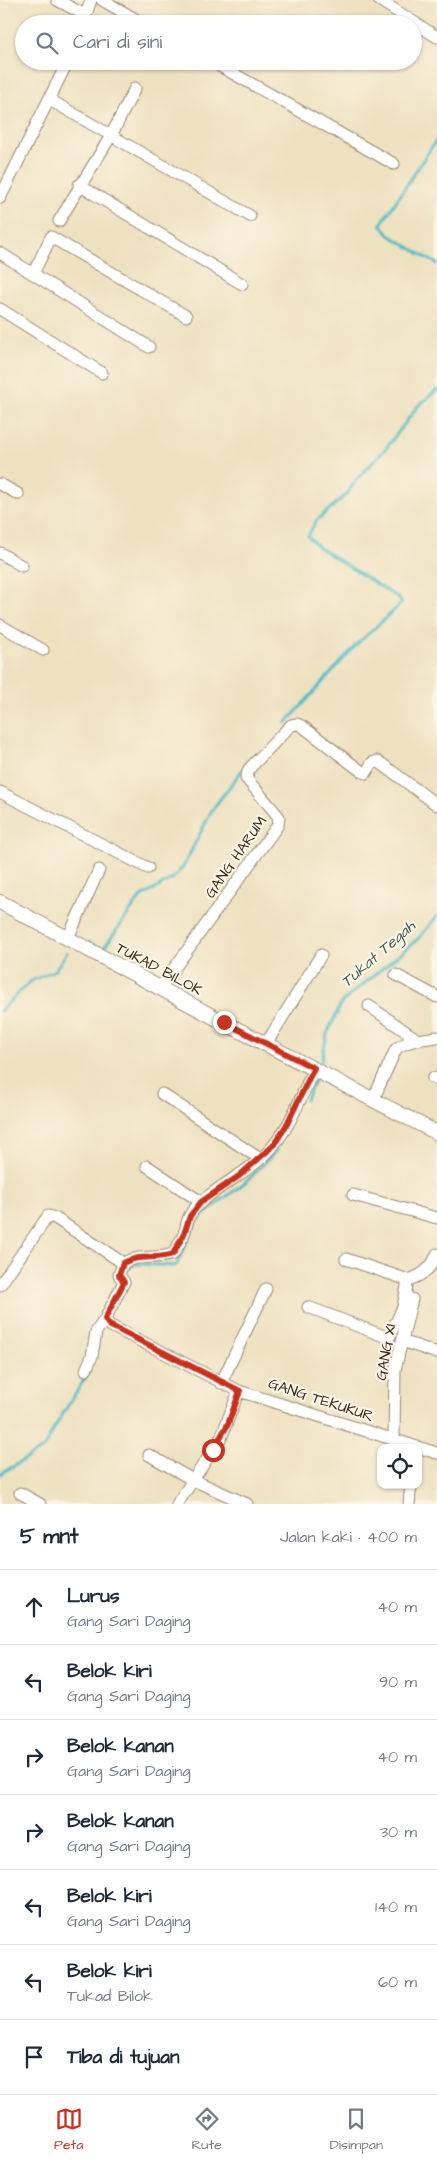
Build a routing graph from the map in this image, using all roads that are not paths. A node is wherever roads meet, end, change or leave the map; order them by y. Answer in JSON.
{"nodes":[{"id":1,"x":58,"y":0,"type":"edge"},
{"id":2,"x":91,"y":0,"type":"edge"},
{"id":3,"x":102,"y":0,"type":"edge"},
{"id":4,"x":379,"y":0,"type":"edge"},
{"id":5,"x":394,"y":4,"type":"edge"},
{"id":6,"x":79,"y":15,"type":"edge"},
{"id":7,"x":85,"y":15,"type":"edge"},
{"id":8,"x":128,"y":15,"type":"edge"},
{"id":9,"x":408,"y":15,"type":"edge"},
{"id":10,"x":422,"y":25,"type":"edge"},
{"id":11,"x":437,"y":37,"type":"edge"},
{"id":12,"x":64,"y":70,"type":"edge"},
{"id":13,"x":227,"y":70,"type":"edge"},
{"id":14,"x":135,"y":88,"type":"dead end"},
{"id":15,"x":50,"y":100,"type":"junction"},
{"id":16,"x":112,"y":134,"type":"junction"},
{"id":17,"x":394,"y":164,"type":"dead end"},
{"id":18,"x":79,"y":185,"type":"junction"},
{"id":19,"x":0,"y":198,"type":"edge"},
{"id":20,"x":250,"y":216,"type":"dead end"},
{"id":21,"x":59,"y":221,"type":"dead end"},
{"id":22,"x":0,"y":253,"type":"edge"},
{"id":23,"x":33,"y":274,"type":"junction"},
{"id":24,"x":242,"y":284,"type":"dead end"},
{"id":25,"x":0,"y":309,"type":"edge"},
{"id":26,"x":186,"y":316,"type":"dead end"},
{"id":27,"x":149,"y":347,"type":"dead end"},
{"id":28,"x":102,"y":373,"type":"dead end"},
{"id":29,"x":0,"y":484,"type":"edge"},
{"id":30,"x":18,"y":494,"type":"dead end"},
{"id":31,"x":0,"y":553,"type":"edge"},
{"id":32,"x":22,"y":566,"type":"dead end"},
{"id":33,"x":0,"y":624,"type":"edge"},
{"id":34,"x":43,"y":650,"type":"dead end"},
{"id":35,"x":0,"y":792,"type":"edge"},
{"id":36,"x":437,"y":805,"type":"edge"},
{"id":37,"x":148,"y":868,"type":"dead end"},
{"id":38,"x":100,"y":870,"type":"dead end"},
{"id":39,"x":0,"y":902,"type":"edge"},
{"id":40,"x":68,"y":938,"type":"junction"},
{"id":41,"x":321,"y":955,"type":"dead end"},
{"id":42,"x":396,"y":975,"type":"dead end"},
{"id":43,"x":160,"y":988,"type":"junction"},
{"id":44,"x":437,"y":997,"type":"edge"},
{"id":45,"x":369,"y":1006,"type":"dead end"},
{"id":46,"x":437,"y":1037,"type":"edge"},
{"id":47,"x":418,"y":1040,"type":"junction"},
{"id":48,"x":266,"y":1044,"type":"junction"},
{"id":49,"x":319,"y":1072,"type":"junction"},
{"id":50,"x":162,"y":1094,"type":"dead end"},
{"id":51,"x":373,"y":1100,"type":"junction"},
{"id":52,"x":437,"y":1133,"type":"edge"},
{"id":53,"x":260,"y":1159,"type":"junction"},
{"id":54,"x":147,"y":1166,"type":"dead end"},
{"id":55,"x":353,"y":1195,"type":"dead end"},
{"id":56,"x":201,"y":1202,"type":"junction"},
{"id":57,"x":437,"y":1218,"type":"edge"},
{"id":58,"x":437,"y":1254,"type":"edge"},
{"id":59,"x":346,"y":1259,"type":"dead end"},
{"id":60,"x":123,"y":1263,"type":"junction"},
{"id":61,"x":417,"y":1277,"type":"junction"},
{"id":62,"x":437,"y":1277,"type":"edge"},
{"id":63,"x":0,"y":1285,"type":"edge"},
{"id":64,"x":266,"y":1289,"type":"dead end"},
{"id":65,"x":308,"y":1307,"type":"dead end"},
{"id":66,"x":105,"y":1319,"type":"junction"},
{"id":67,"x":402,"y":1341,"type":"junction"},
{"id":68,"x":437,"y":1353,"type":"edge"},
{"id":69,"x":86,"y":1370,"type":"dead end"},
{"id":70,"x":221,"y":1383,"type":"junction"},
{"id":71,"x":240,"y":1391,"type":"junction"},
{"id":72,"x":394,"y":1440,"type":"junction"},
{"id":73,"x":405,"y":1444,"type":"edge"},
{"id":74,"x":422,"y":1449,"type":"edge"},
{"id":75,"x":437,"y":1453,"type":"edge"},
{"id":76,"x":149,"y":1455,"type":"dead end"},
{"id":77,"x":193,"y":1480,"type":"junction"},
{"id":78,"x":411,"y":1489,"type":"edge"},
{"id":79,"x":20,"y":1493,"type":"dead end"},
{"id":80,"x":40,"y":1504,"type":"edge"},
{"id":81,"x":177,"y":1504,"type":"edge"},
{"id":82,"x":247,"y":1504,"type":"edge"},
{"id":83,"x":409,"y":1504,"type":"edge"}],
"edges":[{"from":1,"to":6,"type":"street"},
{"from":2,"to":7,"type":"street"},
{"from":3,"to":8,"type":"street"},
{"from":4,"to":5,"type":"street"},
{"from":5,"to":9,"type":"street"},
{"from":10,"to":11,"type":"street"},
{"from":12,"to":15,"type":"street"},
{"from":13,"to":17,"type":"street"},
{"from":14,"to":16,"type":"street"},
{"from":15,"to":16,"type":"street"},
{"from":15,"to":19,"type":"street"},
{"from":16,"to":18,"type":"street"},
{"from":16,"to":20,"type":"street"},
{"from":18,"to":21,"type":"street"},
{"from":18,"to":24,"type":"street"},
{"from":22,"to":23,"type":"street"},
{"from":23,"to":26,"type":"street"},
{"from":23,"to":27,"type":"street"},
{"from":25,"to":28,"type":"street"},
{"from":29,"to":30,"type":"street"},
{"from":31,"to":32,"type":"street"},
{"from":33,"to":34,"type":"street"},
{"from":35,"to":37,"type":"street"},
{"from":36,"to":43,"type":"street","name":"GANG HARUM"},
{"from":38,"to":40,"type":"street"},
{"from":39,"to":40,"type":"street","name":"TUKAD BILOK"},
{"from":40,"to":43,"type":"street","name":"TUKAD BILOK"},
{"from":41,"to":48,"type":"street"},
{"from":42,"to":44,"type":"street"},
{"from":43,"to":48,"type":"street","name":"TUKAD BILOK"},
{"from":45,"to":47,"type":"street"},
{"from":46,"to":47,"type":"street"},
{"from":47,"to":51,"type":"street"},
{"from":48,"to":49,"type":"street","name":"TUKAD BILOK"},
{"from":49,"to":51,"type":"street","name":"TUKAD BILOK"},
{"from":49,"to":53,"type":"street"},
{"from":50,"to":53,"type":"street"},
{"from":51,"to":52,"type":"street","name":"TUKAD BILOK"},
{"from":53,"to":56,"type":"street"},
{"from":54,"to":56,"type":"street"},
{"from":55,"to":57,"type":"street"},
{"from":56,"to":60,"type":"street"},
{"from":58,"to":61,"type":"street"},
{"from":59,"to":61,"type":"street"},
{"from":60,"to":63,"type":"street"},
{"from":60,"to":66,"type":"street"},
{"from":61,"to":62,"type":"street"},
{"from":61,"to":65,"type":"street"},
{"from":61,"to":67,"type":"street","name":"GANG XI"},
{"from":64,"to":70,"type":"street"},
{"from":66,"to":69,"type":"street"},
{"from":66,"to":70,"type":"street","name":"GANG TEKUKUR"},
{"from":67,"to":68,"type":"street"},
{"from":67,"to":72,"type":"street","name":"GANG XI"},
{"from":70,"to":71,"type":"street","name":"GANG TEKUKUR"},
{"from":71,"to":72,"type":"street","name":"GANG TEKUKUR"},
{"from":71,"to":77,"type":"street"},
{"from":72,"to":73,"type":"street"},
{"from":74,"to":75,"type":"street"},
{"from":76,"to":77,"type":"street"},
{"from":77,"to":81,"type":"street"},
{"from":77,"to":82,"type":"street"},
{"from":78,"to":83,"type":"street"},
{"from":79,"to":80,"type":"street"}]}
